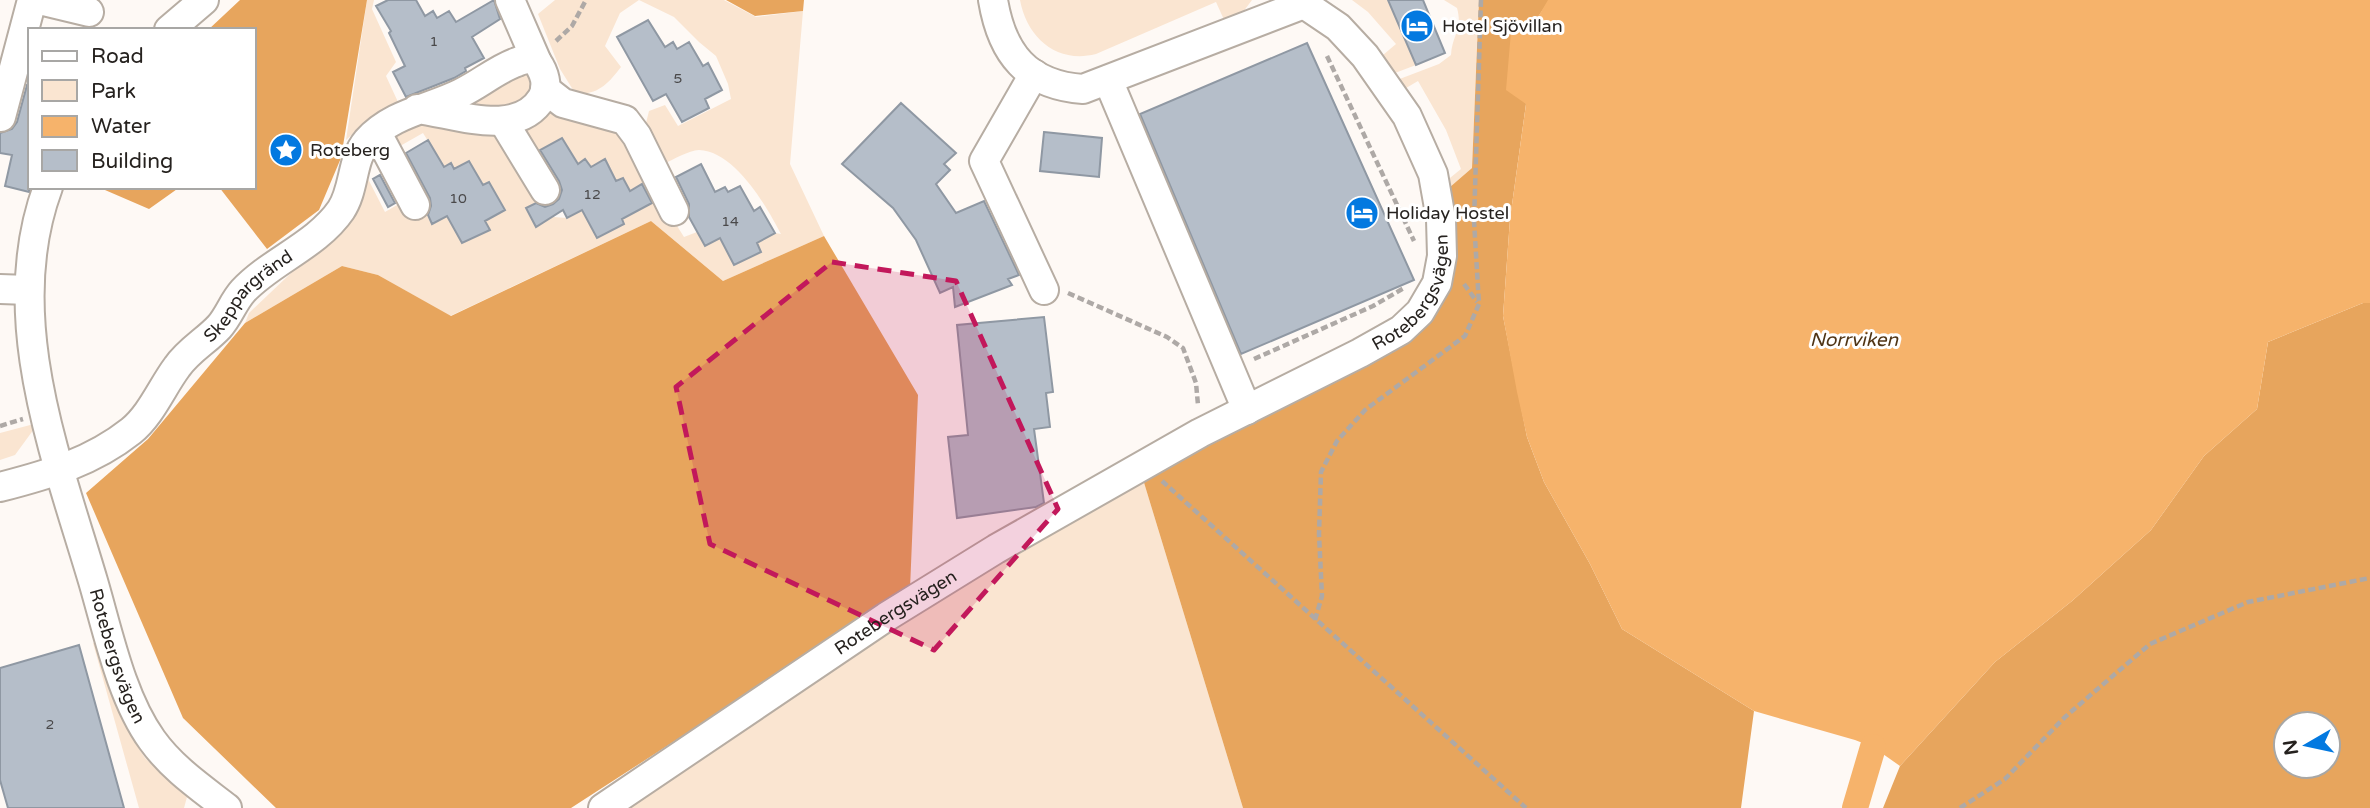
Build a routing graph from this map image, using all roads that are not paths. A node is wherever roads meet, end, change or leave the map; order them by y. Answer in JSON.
{"nodes":[{"id":1,"x":32,"y":0,"type":"edge"},
{"id":2,"x":38,"y":0,"type":"edge"},
{"id":3,"x":204,"y":0,"type":"edge"},
{"id":4,"x":510,"y":0,"type":"edge"},
{"id":5,"x":993,"y":0,"type":"edge"},
{"id":6,"x":1301,"y":2,"type":"edge"},
{"id":7,"x":90,"y":14,"type":"edge"},
{"id":8,"x":171,"y":28,"type":"edge"},
{"id":9,"x":537,"y":62,"type":"junction"},
{"id":10,"x":22,"y":68,"type":"edge"},
{"id":11,"x":1034,"y":74,"type":"junction"},
{"id":12,"x":1108,"y":80,"type":"junction"},
{"id":13,"x":545,"y":89,"type":"junction"},
{"id":14,"x":417,"y":109,"type":"junction"},
{"id":15,"x":1,"y":117,"type":"edge"},
{"id":16,"x":503,"y":121,"type":"junction"},
{"id":17,"x":377,"y":133,"type":"junction"},
{"id":18,"x":47,"y":189,"type":"edge"},
{"id":19,"x":545,"y":190,"type":"dead end"},
{"id":20,"x":415,"y":205,"type":"dead end"},
{"id":21,"x":674,"y":211,"type":"dead end"},
{"id":22,"x":1042,"y":284,"type":"road end"},
{"id":23,"x":0,"y":289,"type":"edge"},
{"id":24,"x":28,"y":290,"type":"junction"},
{"id":25,"x":1247,"y":410,"type":"junction"},
{"id":26,"x":60,"y":471,"type":"junction"},
{"id":27,"x":0,"y":488,"type":"edge"},
{"id":28,"x":226,"y":808,"type":"edge"},
{"id":29,"x":603,"y":808,"type":"edge"}],
"edges":[{"from":1,"to":10,"type":"street"},
{"from":2,"to":7,"type":"street"},
{"from":3,"to":8,"type":"street"},
{"from":4,"to":9,"type":"street"},
{"from":5,"to":11,"type":"street","name":"Rotebergsvägen"},
{"from":6,"to":12,"type":"street","name":"Rotebergsvägen"},
{"from":6,"to":25,"type":"street","name":"Rotebergsvägen"},
{"from":9,"to":13,"type":"street"},
{"from":9,"to":14,"type":"street","name":"Skeppargränd"},
{"from":10,"to":15,"type":"street"},
{"from":11,"to":12,"type":"street","name":"Rotebergsvägen"},
{"from":11,"to":22,"type":"street"},
{"from":12,"to":25,"type":"street"},
{"from":13,"to":16,"type":"street"},
{"from":13,"to":21,"type":"street"},
{"from":14,"to":16,"type":"street"},
{"from":14,"to":17,"type":"street","name":"Skeppargränd"},
{"from":16,"to":19,"type":"street"},
{"from":17,"to":20,"type":"street"},
{"from":17,"to":26,"type":"street","name":"Skeppargränd"},
{"from":18,"to":24,"type":"street","name":"Rotebergsvägen"},
{"from":23,"to":24,"type":"street"},
{"from":24,"to":26,"type":"street","name":"Rotebergsvägen"},
{"from":25,"to":29,"type":"street","name":"Rotebergsvägen"},
{"from":26,"to":27,"type":"street"},
{"from":26,"to":28,"type":"street","name":"Rotebergsvägen"}]}
